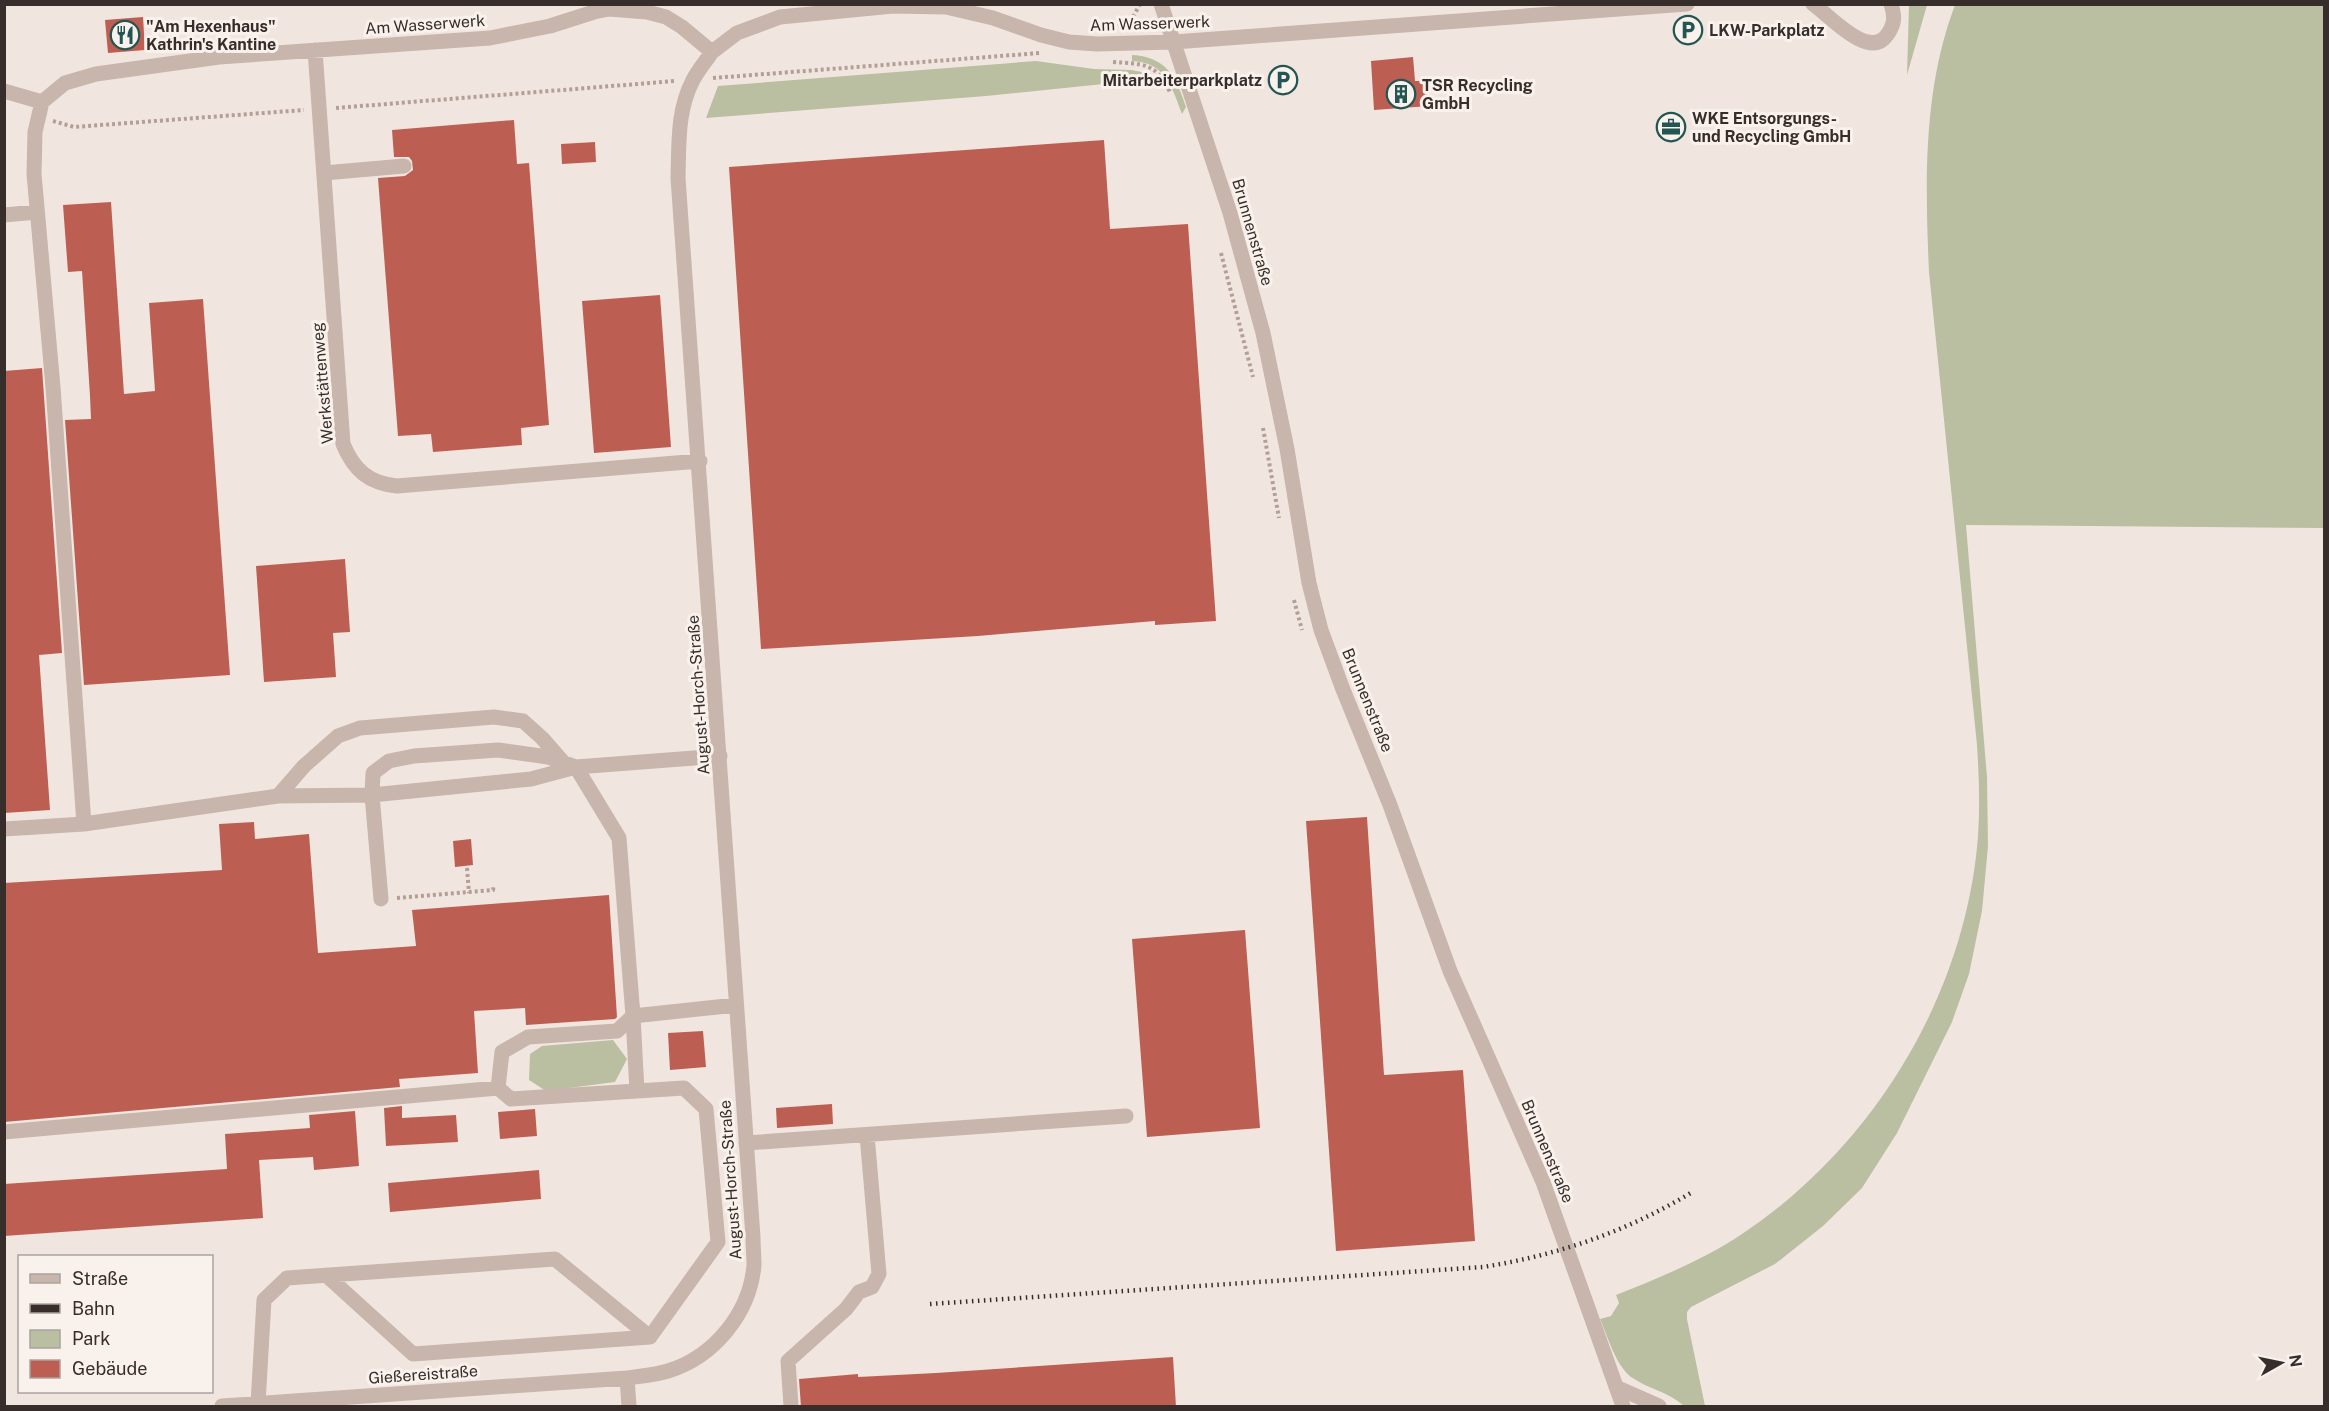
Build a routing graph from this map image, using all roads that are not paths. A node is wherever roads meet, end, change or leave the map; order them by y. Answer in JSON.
{"nodes":[{"id":1,"x":1161,"y":4,"type":"edge"},
{"id":2,"x":1687,"y":4,"type":"edge"},
{"id":3,"x":1813,"y":4,"type":"edge"},
{"id":4,"x":1891,"y":4,"type":"edge"},
{"id":5,"x":1174,"y":42,"type":"junction"},
{"id":6,"x":315,"y":50,"type":"junction"},
{"id":7,"x":712,"y":52,"type":"junction"},
{"id":8,"x":4,"y":91,"type":"edge"},
{"id":9,"x":40,"y":109,"type":"junction"},
{"id":10,"x":404,"y":166,"type":"dead end"},
{"id":11,"x":324,"y":173,"type":"junction"},
{"id":12,"x":37,"y":212,"type":"junction"},
{"id":13,"x":4,"y":215,"type":"edge"},
{"id":14,"x":700,"y":461,"type":"junction"},
{"id":15,"x":720,"y":756,"type":"junction"},
{"id":16,"x":548,"y":757,"type":"junction"},
{"id":17,"x":570,"y":764,"type":"junction"},
{"id":18,"x":531,"y":779,"type":"junction"},
{"id":19,"x":372,"y":795,"type":"junction"},
{"id":20,"x":278,"y":796,"type":"junction"},
{"id":21,"x":84,"y":824,"type":"junction"},
{"id":22,"x":4,"y":829,"type":"edge"},
{"id":23,"x":381,"y":899,"type":"road end"},
{"id":24,"x":736,"y":1005,"type":"junction"},
{"id":25,"x":633,"y":1016,"type":"junction"},
{"id":26,"x":498,"y":1088,"type":"junction"},
{"id":27,"x":637,"y":1091,"type":"junction"},
{"id":28,"x":1126,"y":1116,"type":"dead end"},
{"id":29,"x":4,"y":1132,"type":"edge"},
{"id":30,"x":867,"y":1135,"type":"junction"},
{"id":31,"x":746,"y":1143,"type":"junction"},
{"id":32,"x":326,"y":1275,"type":"junction"},
{"id":33,"x":723,"y":1336,"type":"joint"},
{"id":34,"x":650,"y":1337,"type":"junction"},
{"id":35,"x":627,"y":1378,"type":"junction"},
{"id":36,"x":1617,"y":1387,"type":"junction"},
{"id":37,"x":385,"y":1401,"type":"edge"},
{"id":38,"x":258,"y":1404,"type":"junction"},
{"id":39,"x":222,"y":1407,"type":"edge"},
{"id":40,"x":629,"y":1407,"type":"edge"},
{"id":41,"x":792,"y":1407,"type":"edge"},
{"id":42,"x":1623,"y":1407,"type":"edge"},
{"id":43,"x":1659,"y":1407,"type":"edge"}],
"edges":[{"from":1,"to":5,"type":"street","name":"Brunnenstraße"},
{"from":2,"to":5,"type":"street","name":"Am Wasserwerk"},
{"from":3,"to":4,"type":"street"},
{"from":5,"to":7,"type":"street","name":"Am Wasserwerk"},
{"from":5,"to":36,"type":"street","name":"Brunnenstraße"},
{"from":6,"to":7,"type":"street","name":"Am Wasserwerk"},
{"from":6,"to":9,"type":"street","name":"Am Wasserwerk"},
{"from":6,"to":11,"type":"street","name":"Werkstättenweg"},
{"from":7,"to":14,"type":"street","name":"August-Horch-Straße"},
{"from":8,"to":9,"type":"street"},
{"from":9,"to":12,"type":"street"},
{"from":10,"to":11,"type":"street"},
{"from":11,"to":14,"type":"street","name":"Werkstättenweg"},
{"from":12,"to":13,"type":"street"},
{"from":12,"to":21,"type":"street"},
{"from":14,"to":15,"type":"street","name":"August-Horch-Straße"},
{"from":15,"to":17,"type":"street"},
{"from":15,"to":24,"type":"street","name":"August-Horch-Straße"},
{"from":16,"to":17,"type":"street"},
{"from":16,"to":18,"type":"street"},
{"from":16,"to":19,"type":"street"},
{"from":17,"to":18,"type":"street"},
{"from":17,"to":20,"type":"street"},
{"from":17,"to":25,"type":"street"},
{"from":18,"to":19,"type":"street"},
{"from":19,"to":20,"type":"street"},
{"from":19,"to":23,"type":"street"},
{"from":20,"to":21,"type":"street"},
{"from":21,"to":22,"type":"street"},
{"from":24,"to":25,"type":"street"},
{"from":24,"to":31,"type":"street","name":"August-Horch-Straße"},
{"from":25,"to":26,"type":"street"},
{"from":25,"to":27,"type":"street"},
{"from":26,"to":27,"type":"street"},
{"from":26,"to":29,"type":"street"},
{"from":27,"to":34,"type":"street"},
{"from":28,"to":30,"type":"street"},
{"from":30,"to":31,"type":"street"},
{"from":30,"to":41,"type":"street"},
{"from":31,"to":33,"type":"street","name":"August-Horch-Straße"},
{"from":32,"to":34,"type":"street"},
{"from":32,"to":34,"type":"street"},
{"from":32,"to":38,"type":"street"},
{"from":33,"to":35,"type":"street","name":"Gießereistraße"},
{"from":35,"to":37,"type":"street","name":"Gießereistraße"},
{"from":35,"to":40,"type":"street"},
{"from":36,"to":42,"type":"street","name":"Brunnenstraße"},
{"from":36,"to":43,"type":"street"},
{"from":37,"to":38,"type":"street","name":"Gießereistraße"},
{"from":38,"to":39,"type":"street","name":"Gießereistraße"}]}
